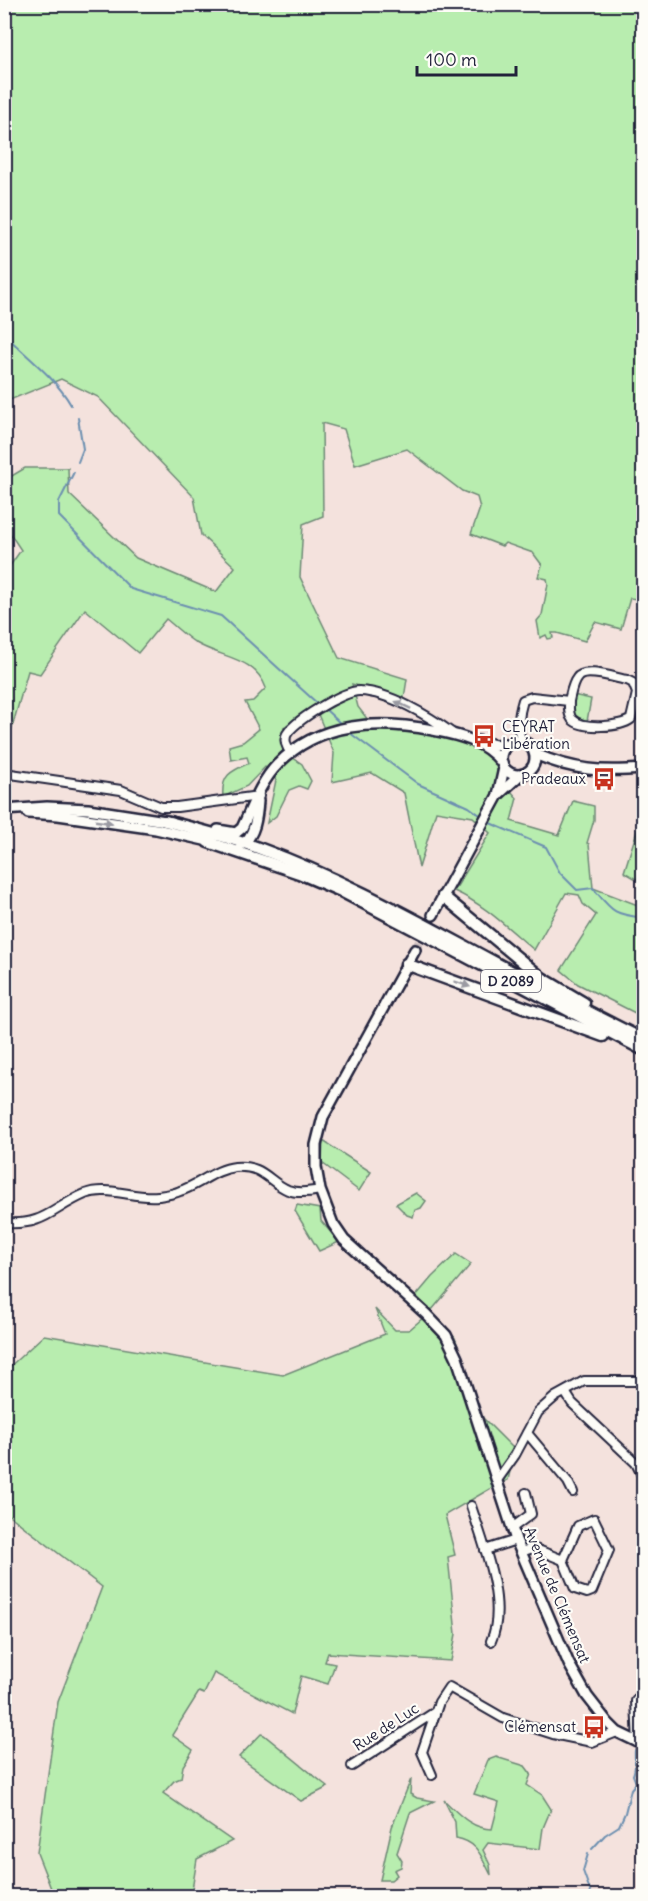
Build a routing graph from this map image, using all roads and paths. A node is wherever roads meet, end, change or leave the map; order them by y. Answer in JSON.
{"nodes":[{"id":1,"x":640,"y":693,"type":"edge"},
{"id":2,"x":569,"y":701,"type":"junction"},
{"id":3,"x":453,"y":734,"type":"junction"},
{"id":4,"x":469,"y":739,"type":"junction"},
{"id":5,"x":521,"y":741,"type":"junction"},
{"id":6,"x":508,"y":744,"type":"junction"},
{"id":7,"x":291,"y":753,"type":"junction"},
{"id":8,"x":535,"y":754,"type":"junction"},
{"id":9,"x":503,"y":765,"type":"junction"},
{"id":10,"x":559,"y":765,"type":"junction"},
{"id":11,"x":644,"y":768,"type":"edge"},
{"id":12,"x":532,"y":769,"type":"junction"},
{"id":13,"x":4,"y":773,"type":"edge"},
{"id":14,"x":520,"y":775,"type":"junction"},
{"id":15,"x":498,"y":795,"type":"junction"},
{"id":16,"x":258,"y":796,"type":"junction"},
{"id":17,"x":4,"y":811,"type":"edge"},
{"id":18,"x":165,"y":821,"type":"junction"},
{"id":19,"x":208,"y":842,"type":"junction"},
{"id":20,"x":245,"y":844,"type":"junction"},
{"id":21,"x":443,"y":896,"type":"junction"},
{"id":22,"x":433,"y":915,"type":"tunnel mouth"},
{"id":23,"x":415,"y":950,"type":"tunnel mouth"},
{"id":24,"x":406,"y":964,"type":"junction"},
{"id":25,"x":644,"y":1039,"type":"edge"},
{"id":26,"x":644,"y":1051,"type":"edge"},
{"id":27,"x":320,"y":1190,"type":"junction"},
{"id":28,"x":4,"y":1223,"type":"edge"},
{"id":29,"x":644,"y":1381,"type":"edge"},
{"id":30,"x":565,"y":1392,"type":"junction"},
{"id":31,"x":527,"y":1433,"type":"junction"},
{"id":32,"x":498,"y":1479,"type":"junction"},
{"id":33,"x":644,"y":1479,"type":"edge"},
{"id":34,"x":573,"y":1492,"type":"dead end"},
{"id":35,"x":526,"y":1493,"type":"dead end"},
{"id":36,"x":471,"y":1506,"type":"dead end"},
{"id":37,"x":512,"y":1528,"type":"junction"},
{"id":38,"x":516,"y":1540,"type":"junction"},
{"id":39,"x":485,"y":1550,"type":"junction"},
{"id":40,"x":521,"y":1552,"type":"junction"},
{"id":41,"x":563,"y":1560,"type":"junction"},
{"id":42,"x":491,"y":1641,"type":"dead end"},
{"id":43,"x":644,"y":1696,"type":"edge"},
{"id":44,"x":435,"y":1712,"type":"junction"},
{"id":45,"x":617,"y":1732,"type":"junction"},
{"id":46,"x":641,"y":1744,"type":"edge"},
{"id":47,"x":352,"y":1766,"type":"dead end"},
{"id":48,"x":432,"y":1775,"type":"dead end"}],
"edges":[{"from":1,"to":2,"type":"street"},
{"from":1,"to":2,"type":"street"},
{"from":2,"to":5,"type":"street"},
{"from":3,"to":4,"type":"main road"},
{"from":3,"to":7,"type":"main road"},
{"from":3,"to":7,"type":"street","one_way":true},
{"from":4,"to":6,"type":"main road"},
{"from":4,"to":9,"type":"main road"},
{"from":5,"to":6,"type":"main road"},
{"from":5,"to":8,"type":"main road"},
{"from":6,"to":9,"type":"main road"},
{"from":7,"to":16,"type":"main road"},
{"from":8,"to":10,"type":"main road"},
{"from":8,"to":12,"type":"main road"},
{"from":9,"to":14,"type":"main road"},
{"from":9,"to":15,"type":"main road"},
{"from":10,"to":11,"type":"main road"},
{"from":10,"to":12,"type":"main road"},
{"from":12,"to":14,"type":"main road"},
{"from":13,"to":16,"type":"street"},
{"from":14,"to":15,"type":"main road"},
{"from":15,"to":21,"type":"main road"},
{"from":16,"to":18,"type":"main road"},
{"from":16,"to":20,"type":"main road"},
{"from":17,"to":18,"type":"main road","number":"D 2089"},
{"from":17,"to":19,"type":"main road","number":"D 2089","one_way":true},
{"from":18,"to":20,"type":"highway","number":"D 2089"},
{"from":19,"to":20,"type":"main road"},
{"from":19,"to":26,"type":"highway","number":"D 2089"},
{"from":20,"to":25,"type":"highway","number":"D 2089"},
{"from":21,"to":22,"type":"main road"},
{"from":21,"to":25,"type":"highway"},
{"from":23,"to":24,"type":"main road","name":"Avenue de Clémensat"},
{"from":24,"to":26,"type":"highway","one_way":true},
{"from":24,"to":27,"type":"main road","name":"Avenue de Clémensat"},
{"from":27,"to":28,"type":"street"},
{"from":27,"to":32,"type":"main road","name":"Avenue de Clémensat"},
{"from":29,"to":30,"type":"street"},
{"from":30,"to":31,"type":"street"},
{"from":30,"to":33,"type":"street"},
{"from":31,"to":32,"type":"street"},
{"from":31,"to":34,"type":"street"},
{"from":32,"to":37,"type":"main road","name":"Avenue de Clémensat"},
{"from":35,"to":37,"type":"street"},
{"from":36,"to":39,"type":"street"},
{"from":37,"to":38,"type":"main road","name":"Avenue de Clémensat"},
{"from":38,"to":39,"type":"street"},
{"from":38,"to":40,"type":"main road","name":"Avenue de Clémensat"},
{"from":39,"to":42,"type":"street"},
{"from":40,"to":41,"type":"street"},
{"from":40,"to":45,"type":"main road","name":"Avenue de Clémensat"},
{"from":41,"to":41,"type":"street"},
{"from":43,"to":46,"type":"street"},
{"from":44,"to":45,"type":"street","name":"Rue de Luc"},
{"from":44,"to":47,"type":"street","name":"Rue de Luc"},
{"from":44,"to":48,"type":"street","name":"Rue de Luc"},
{"from":45,"to":46,"type":"main road","name":"Avenue de Clémensat"}]}
